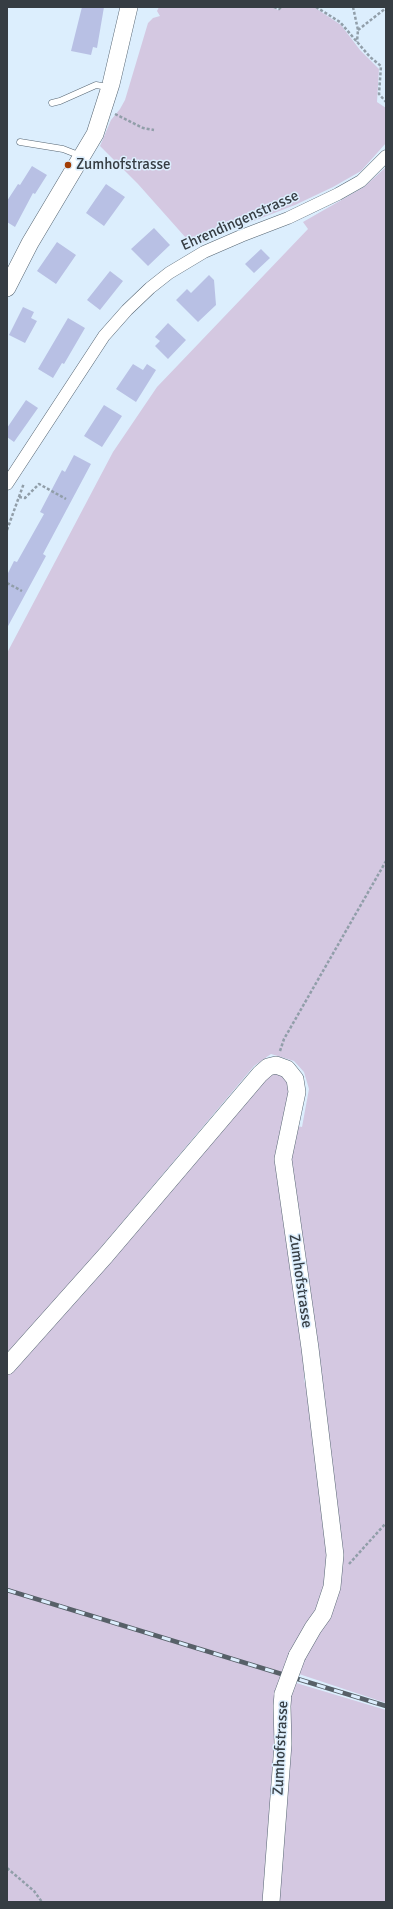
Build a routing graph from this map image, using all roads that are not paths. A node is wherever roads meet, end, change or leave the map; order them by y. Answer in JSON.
{"nodes":[{"id":1,"x":129,"y":7,"type":"edge"},
{"id":2,"x":110,"y":87,"type":"junction"},
{"id":3,"x":52,"y":103,"type":"dead end"},
{"id":4,"x":20,"y":142,"type":"dead end"},
{"id":5,"x":386,"y":156,"type":"edge"},
{"id":6,"x":82,"y":157,"type":"junction"},
{"id":7,"x":7,"y":288,"type":"edge"},
{"id":8,"x":7,"y":484,"type":"edge"},
{"id":9,"x":7,"y":1366,"type":"edge"},
{"id":10,"x":272,"y":1902,"type":"edge"}],
"edges":[{"from":1,"to":2,"type":"street"},
{"from":2,"to":3,"type":"lane"},
{"from":2,"to":6,"type":"street"},
{"from":4,"to":6,"type":"lane"},
{"from":5,"to":8,"type":"street","name":"Ehrendingenstrasse"},
{"from":6,"to":7,"type":"street"},
{"from":9,"to":10,"type":"street","name":"Zumhofstrasse","bridge":true}]}
